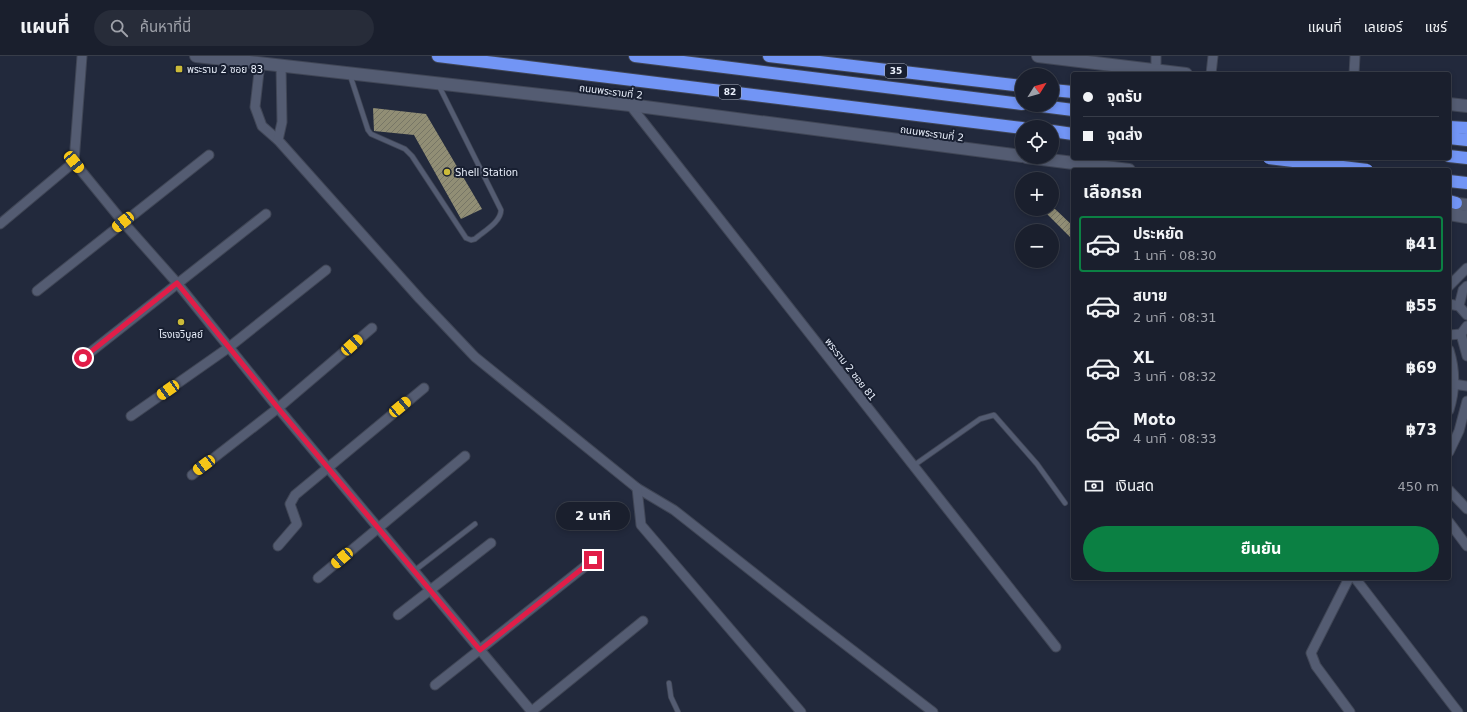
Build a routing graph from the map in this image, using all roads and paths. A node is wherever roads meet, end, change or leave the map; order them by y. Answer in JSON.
{"nodes":[{"id":1,"x":82,"y":56,"type":"edge"},
{"id":2,"x":196,"y":56,"type":"edge"},
{"id":3,"x":438,"y":56,"type":"edge"},
{"id":4,"x":443,"y":56,"type":"edge"},
{"id":5,"x":635,"y":56,"type":"edge"},
{"id":6,"x":769,"y":56,"type":"edge"},
{"id":7,"x":1038,"y":56,"type":"edge"},
{"id":8,"x":1156,"y":56,"type":"edge"},
{"id":9,"x":1213,"y":56,"type":"edge"},
{"id":10,"x":1354,"y":56,"type":"edge"},
{"id":11,"x":260,"y":63,"type":"junction"},
{"id":12,"x":281,"y":65,"type":"junction"},
{"id":13,"x":1156,"y":70,"type":"junction"},
{"id":14,"x":349,"y":72,"type":"junction"},
{"id":15,"x":1171,"y":72,"type":"edge"},
{"id":16,"x":1211,"y":72,"type":"edge"},
{"id":17,"x":1354,"y":72,"type":"edge"},
{"id":18,"x":437,"y":83,"type":"junction"},
{"id":19,"x":1015,"y":85,"type":"edge"},
{"id":20,"x":1059,"y":91,"type":"edge"},
{"id":21,"x":1071,"y":92,"type":"edge"},
{"id":22,"x":1015,"y":103,"type":"edge"},
{"id":23,"x":1451,"y":104,"type":"edge"},
{"id":24,"x":630,"y":105,"type":"junction"},
{"id":25,"x":1467,"y":106,"type":"edge"},
{"id":26,"x":1059,"y":108,"type":"edge"},
{"id":27,"x":1071,"y":110,"type":"edge"},
{"id":28,"x":1451,"y":124,"type":"edge"},
{"id":29,"x":1015,"y":127,"type":"edge"},
{"id":30,"x":1015,"y":127,"type":"edge"},
{"id":31,"x":1451,"y":127,"type":"edge"},
{"id":32,"x":1467,"y":128,"type":"edge"},
{"id":33,"x":1059,"y":132,"type":"edge"},
{"id":34,"x":1071,"y":134,"type":"edge"},
{"id":35,"x":1451,"y":138,"type":"edge"},
{"id":36,"x":278,"y":140,"type":"junction"},
{"id":37,"x":1467,"y":140,"type":"edge"},
{"id":38,"x":209,"y":155,"type":"dead end"},
{"id":39,"x":1015,"y":155,"type":"edge"},
{"id":40,"x":1451,"y":156,"type":"edge"},
{"id":41,"x":1467,"y":158,"type":"edge"},
{"id":42,"x":1286,"y":160,"type":"edge"},
{"id":43,"x":1286,"y":160,"type":"edge"},
{"id":44,"x":74,"y":162,"type":"junction"},
{"id":45,"x":1059,"y":163,"type":"edge"},
{"id":46,"x":1334,"y":166,"type":"junction"},
{"id":47,"x":1080,"y":167,"type":"edge"},
{"id":48,"x":1096,"y":168,"type":"edge"},
{"id":49,"x":1341,"y":168,"type":"edge"},
{"id":50,"x":1350,"y":168,"type":"edge"},
{"id":51,"x":1351,"y":168,"type":"edge"},
{"id":52,"x":1451,"y":180,"type":"edge"},
{"id":53,"x":1467,"y":183,"type":"edge"},
{"id":54,"x":266,"y":214,"type":"dead end"},
{"id":55,"x":1451,"y":214,"type":"edge"},
{"id":56,"x":1467,"y":217,"type":"edge"},
{"id":57,"x":123,"y":222,"type":"junction"},
{"id":58,"x":0,"y":224,"type":"edge"},
{"id":59,"x":1467,"y":268,"type":"edge"},
{"id":60,"x":326,"y":270,"type":"dead end"},
{"id":61,"x":177,"y":283,"type":"junction"},
{"id":62,"x":1451,"y":284,"type":"edge"},
{"id":63,"x":1467,"y":286,"type":"edge"},
{"id":64,"x":37,"y":291,"type":"dead end"},
{"id":65,"x":1451,"y":304,"type":"edge"},
{"id":66,"x":1459,"y":306,"type":"junction"},
{"id":67,"x":1467,"y":314,"type":"edge"},
{"id":68,"x":1467,"y":326,"type":"edge"},
{"id":69,"x":372,"y":328,"type":"dead end"},
{"id":70,"x":1461,"y":334,"type":"junction"},
{"id":71,"x":1451,"y":335,"type":"edge"},
{"id":72,"x":228,"y":348,"type":"junction"},
{"id":73,"x":1467,"y":356,"type":"edge"},
{"id":74,"x":83,"y":358,"type":"dead end"},
{"id":75,"x":1451,"y":360,"type":"edge"},
{"id":76,"x":1453,"y":384,"type":"junction"},
{"id":77,"x":1467,"y":386,"type":"edge"},
{"id":78,"x":424,"y":388,"type":"dead end"},
{"id":79,"x":1451,"y":397,"type":"edge"},
{"id":80,"x":1467,"y":401,"type":"edge"},
{"id":81,"x":278,"y":408,"type":"junction"},
{"id":82,"x":131,"y":416,"type":"dead end"},
{"id":83,"x":1451,"y":448,"type":"edge"},
{"id":84,"x":465,"y":456,"type":"dead end"},
{"id":85,"x":913,"y":466,"type":"junction"},
{"id":86,"x":328,"y":467,"type":"junction"},
{"id":87,"x":192,"y":475,"type":"dead end"},
{"id":88,"x":637,"y":488,"type":"junction"},
{"id":89,"x":1451,"y":492,"type":"edge"},
{"id":90,"x":1065,"y":503,"type":"dead end"},
{"id":91,"x":1467,"y":509,"type":"edge"},
{"id":92,"x":475,"y":524,"type":"dead end"},
{"id":93,"x":1451,"y":525,"type":"edge"},
{"id":94,"x":377,"y":528,"type":"junction"},
{"id":95,"x":491,"y":543,"type":"dead end"},
{"id":96,"x":278,"y":546,"type":"dead end"},
{"id":97,"x":1467,"y":546,"type":"edge"},
{"id":98,"x":593,"y":560,"type":"dead end"},
{"id":99,"x":414,"y":571,"type":"junction"},
{"id":100,"x":318,"y":578,"type":"dead end"},
{"id":101,"x":1347,"y":580,"type":"edge"},
{"id":102,"x":1358,"y":580,"type":"edge"},
{"id":103,"x":430,"y":591,"type":"junction"},
{"id":104,"x":398,"y":615,"type":"dead end"},
{"id":105,"x":643,"y":622,"type":"dead end"},
{"id":106,"x":1056,"y":647,"type":"dead end"},
{"id":107,"x":480,"y":650,"type":"junction"},
{"id":108,"x":669,"y":683,"type":"dead end"},
{"id":109,"x":435,"y":685,"type":"dead end"},
{"id":110,"x":532,"y":712,"type":"edge"},
{"id":111,"x":678,"y":712,"type":"edge"},
{"id":112,"x":801,"y":712,"type":"edge"},
{"id":113,"x":933,"y":712,"type":"edge"},
{"id":114,"x":1350,"y":712,"type":"edge"},
{"id":115,"x":1458,"y":712,"type":"edge"}],
"edges":[{"from":1,"to":44,"type":"street"},
{"from":2,"to":11,"type":"main road","name":"ถนนพระรามที่ 2"},
{"from":3,"to":29,"type":"highway","number":"82"},
{"from":4,"to":30,"type":"highway","name":"ถนนพระรามที่ 2"},
{"from":5,"to":22,"type":"highway"},
{"from":6,"to":19,"type":"highway","number":"35"},
{"from":7,"to":13,"type":"main road"},
{"from":8,"to":13,"type":"street"},
{"from":9,"to":16,"type":"street"},
{"from":10,"to":17,"type":"street"},
{"from":11,"to":12,"type":"main road","name":"ถนนพระรามที่ 2"},
{"from":11,"to":36,"type":"street"},
{"from":12,"to":14,"type":"main road","name":"ถนนพระรามที่ 2"},
{"from":12,"to":36,"type":"street"},
{"from":13,"to":15,"type":"main road"},
{"from":14,"to":18,"type":"main road","name":"ถนนพระรามที่ 2"},
{"from":14,"to":18,"type":"lane"},
{"from":18,"to":24,"type":"main road","name":"ถนนพระรามที่ 2"},
{"from":20,"to":21,"type":"highway"},
{"from":23,"to":25,"type":"main road"},
{"from":24,"to":39,"type":"main road","name":"ถนนพระรามที่ 2"},
{"from":24,"to":85,"type":"street","name":"พระราม 2 ซอย 81"},
{"from":26,"to":27,"type":"highway"},
{"from":28,"to":32,"type":"main road"},
{"from":31,"to":32,"type":"highway"},
{"from":33,"to":34,"type":"highway"},
{"from":35,"to":37,"type":"highway"},
{"from":36,"to":88,"type":"street"},
{"from":38,"to":57,"type":"street"},
{"from":40,"to":41,"type":"highway"},
{"from":42,"to":46,"type":"highway"},
{"from":43,"to":51,"type":"highway","bridge":true},
{"from":44,"to":57,"type":"street"},
{"from":44,"to":58,"type":"street"},
{"from":45,"to":47,"type":"main road"},
{"from":46,"to":49,"type":"highway"},
{"from":46,"to":50,"type":"highway"},
{"from":47,"to":48,"type":"main road"},
{"from":52,"to":53,"type":"highway"},
{"from":54,"to":61,"type":"street"},
{"from":55,"to":56,"type":"main road"},
{"from":57,"to":61,"type":"street"},
{"from":57,"to":64,"type":"street"},
{"from":59,"to":62,"type":"street"},
{"from":60,"to":72,"type":"street"},
{"from":61,"to":72,"type":"street"},
{"from":61,"to":74,"type":"street"},
{"from":63,"to":66,"type":"street"},
{"from":65,"to":66,"type":"street"},
{"from":66,"to":67,"type":"street"},
{"from":68,"to":70,"type":"street"},
{"from":69,"to":81,"type":"street"},
{"from":70,"to":71,"type":"street"},
{"from":70,"to":73,"type":"street"},
{"from":72,"to":81,"type":"street"},
{"from":72,"to":82,"type":"street"},
{"from":75,"to":76,"type":"street"},
{"from":76,"to":77,"type":"street"},
{"from":76,"to":79,"type":"street"},
{"from":78,"to":86,"type":"street"},
{"from":80,"to":83,"type":"street"},
{"from":81,"to":86,"type":"street"},
{"from":81,"to":87,"type":"street"},
{"from":84,"to":94,"type":"street"},
{"from":85,"to":90,"type":"lane"},
{"from":85,"to":106,"type":"street","name":"พระราม 2 ซอย 81"},
{"from":86,"to":94,"type":"street"},
{"from":86,"to":96,"type":"street"},
{"from":88,"to":112,"type":"street"},
{"from":88,"to":113,"type":"street"},
{"from":89,"to":91,"type":"street"},
{"from":92,"to":99,"type":"lane"},
{"from":93,"to":97,"type":"street"},
{"from":94,"to":99,"type":"street"},
{"from":94,"to":100,"type":"street"},
{"from":95,"to":103,"type":"street"},
{"from":98,"to":107,"type":"street"},
{"from":99,"to":103,"type":"street"},
{"from":101,"to":114,"type":"street"},
{"from":102,"to":115,"type":"street"},
{"from":103,"to":104,"type":"street"},
{"from":103,"to":107,"type":"street"},
{"from":105,"to":110,"type":"street"},
{"from":107,"to":109,"type":"street"},
{"from":107,"to":110,"type":"street"},
{"from":108,"to":111,"type":"lane"}]}
